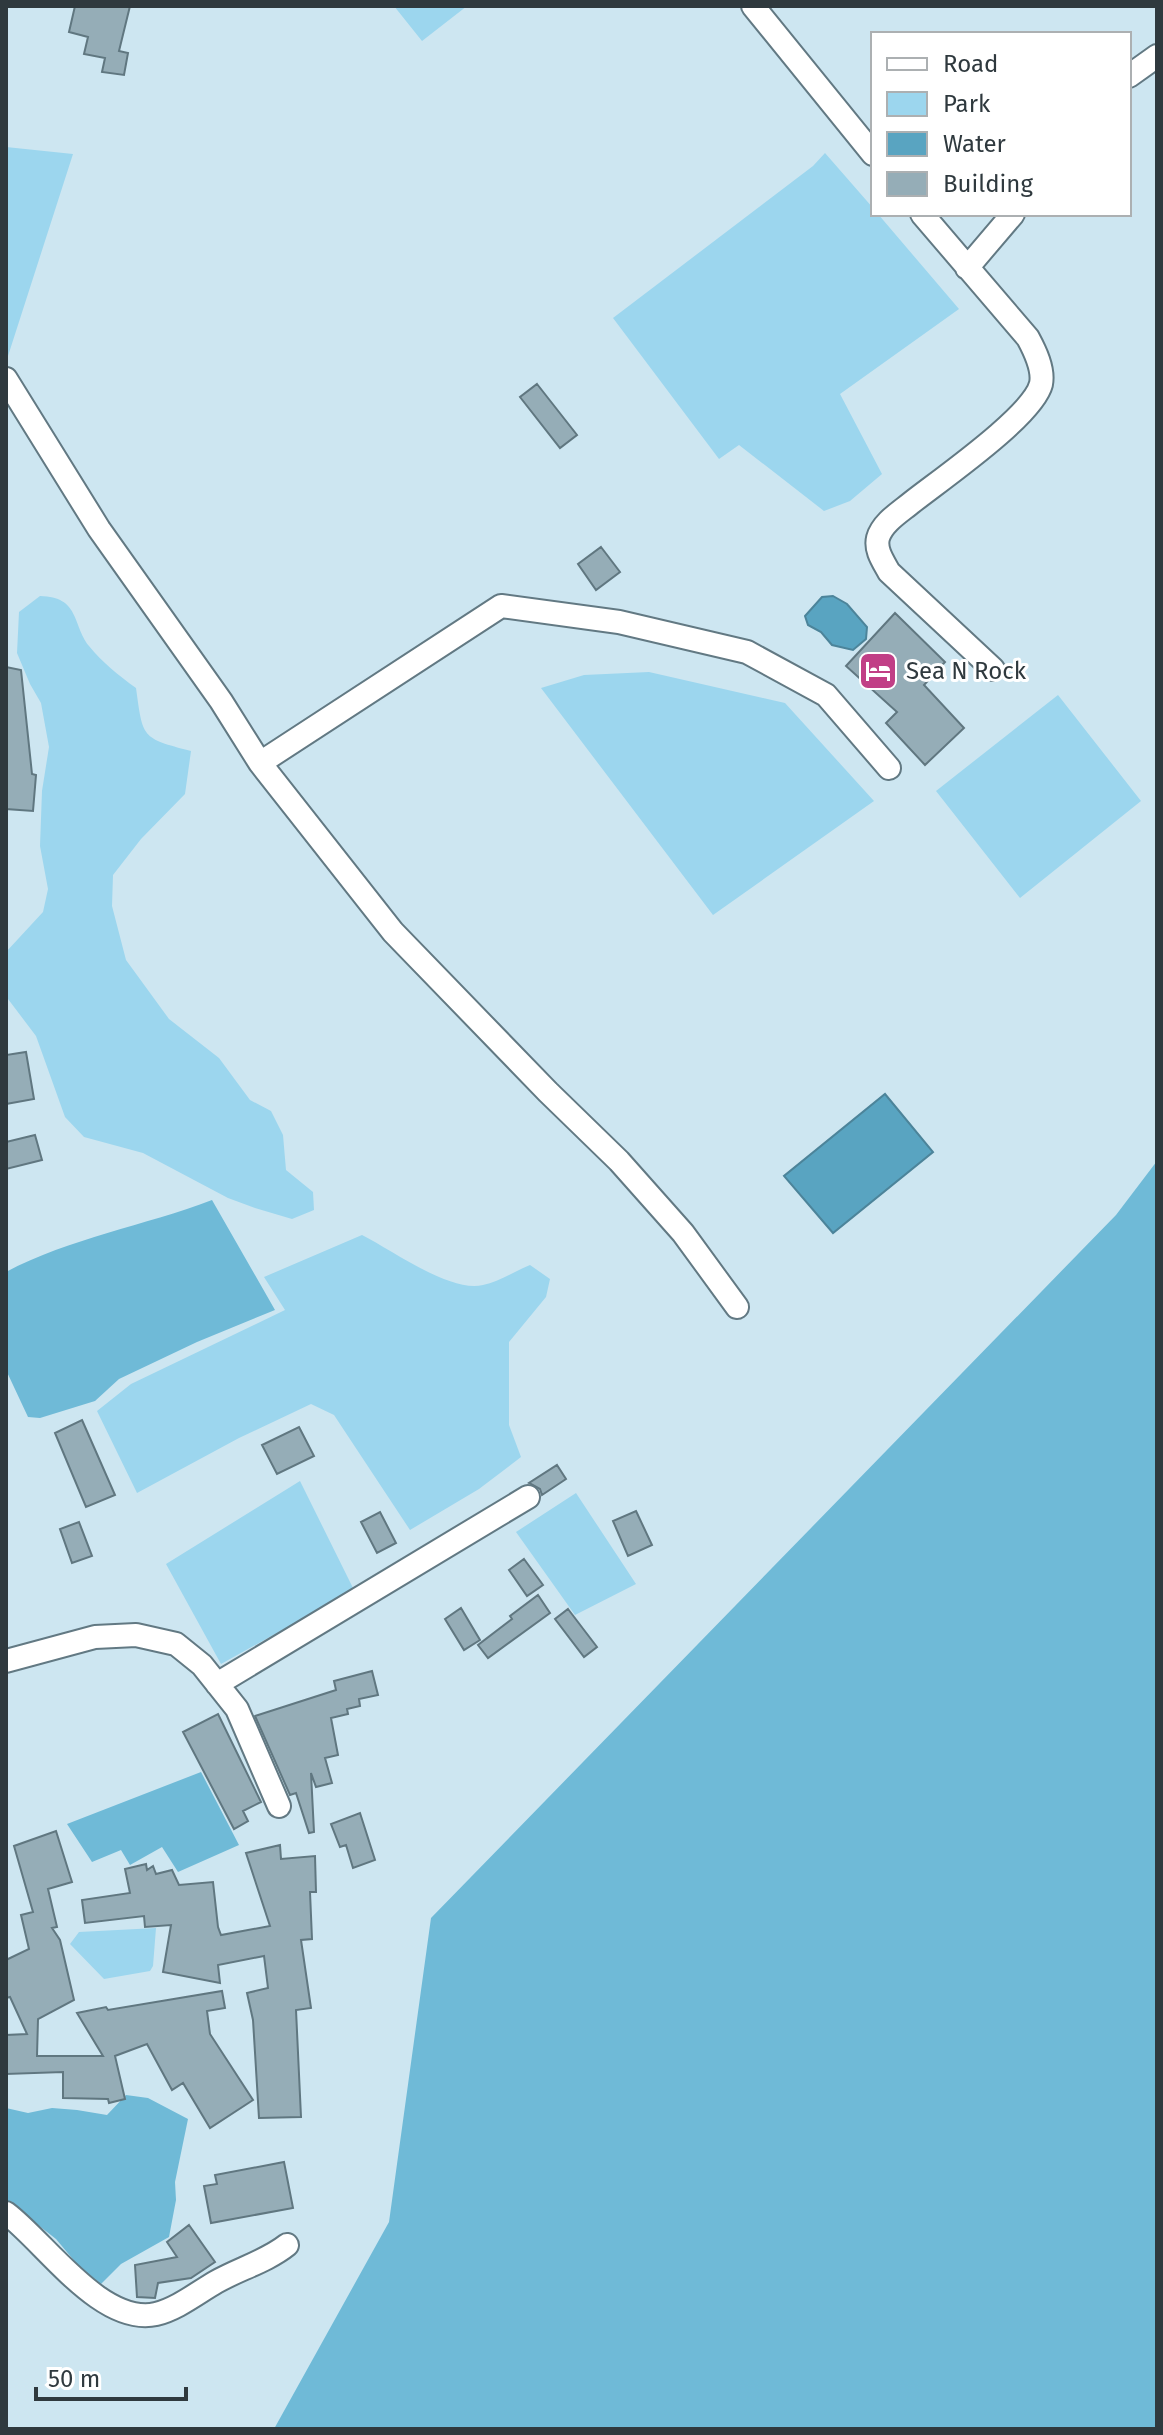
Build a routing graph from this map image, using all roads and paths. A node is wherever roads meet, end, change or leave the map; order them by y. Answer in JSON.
{"nodes":[{"id":1,"x":753,"y":6,"type":"edge"},
{"id":2,"x":1157,"y":56,"type":"edge"},
{"id":3,"x":1131,"y":75,"type":"edge"},
{"id":4,"x":871,"y":152,"type":"edge"},
{"id":5,"x":924,"y":216,"type":"edge"},
{"id":6,"x":1011,"y":216,"type":"edge"},
{"id":7,"x":967,"y":268,"type":"junction"},
{"id":8,"x":6,"y":379,"type":"edge"},
{"id":9,"x":993,"y":669,"type":"dead end"},
{"id":10,"x":260,"y":763,"type":"junction"},
{"id":11,"x":889,"y":768,"type":"dead end"},
{"id":12,"x":737,"y":1307,"type":"dead end"},
{"id":13,"x":528,"y":1497,"type":"dead end"},
{"id":14,"x":6,"y":1661,"type":"edge"},
{"id":15,"x":217,"y":1684,"type":"junction"},
{"id":16,"x":279,"y":1806,"type":"dead end"},
{"id":17,"x":6,"y":2213,"type":"edge"},
{"id":18,"x":287,"y":2245,"type":"dead end"}],
"edges":[{"from":1,"to":4,"type":"street"},
{"from":2,"to":3,"type":"street"},
{"from":5,"to":7,"type":"street"},
{"from":6,"to":7,"type":"street"},
{"from":7,"to":9,"type":"street"},
{"from":8,"to":10,"type":"street"},
{"from":10,"to":11,"type":"street"},
{"from":10,"to":12,"type":"street"},
{"from":13,"to":15,"type":"street"},
{"from":14,"to":15,"type":"street"},
{"from":15,"to":16,"type":"street"},
{"from":17,"to":18,"type":"street"}]}
